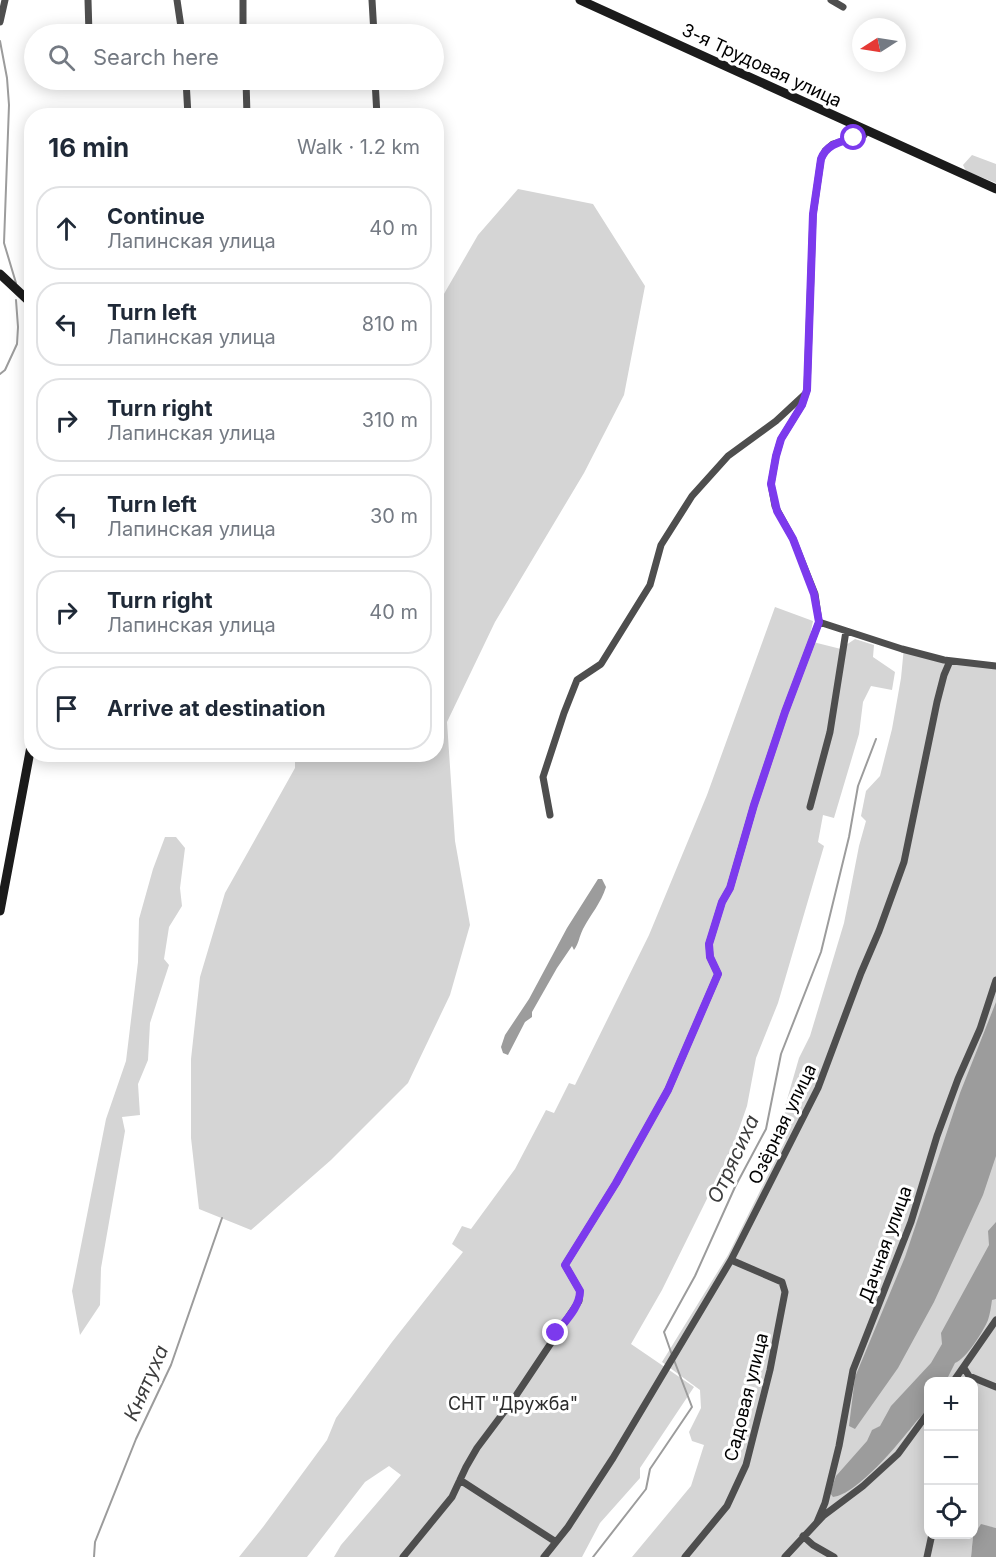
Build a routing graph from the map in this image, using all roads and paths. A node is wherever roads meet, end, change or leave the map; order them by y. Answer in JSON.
{"nodes":[{"id":1,"x":5,"y":0,"type":"edge"},
{"id":2,"x":88,"y":0,"type":"edge"},
{"id":3,"x":177,"y":0,"type":"edge"},
{"id":4,"x":243,"y":0,"type":"edge"},
{"id":5,"x":372,"y":0,"type":"edge"},
{"id":6,"x":580,"y":0,"type":"edge"},
{"id":7,"x":831,"y":0,"type":"edge"},
{"id":8,"x":843,"y":6,"type":"dead end"},
{"id":9,"x":0,"y":22,"type":"edge"},
{"id":10,"x":89,"y":24,"type":"edge"},
{"id":11,"x":181,"y":24,"type":"edge"},
{"id":12,"x":243,"y":24,"type":"edge"},
{"id":13,"x":373,"y":24,"type":"edge"},
{"id":14,"x":187,"y":90,"type":"edge"},
{"id":15,"x":246,"y":90,"type":"edge"},
{"id":16,"x":375,"y":90,"type":"edge"},
{"id":17,"x":188,"y":108,"type":"edge"},
{"id":18,"x":247,"y":108,"type":"edge"},
{"id":19,"x":376,"y":108,"type":"edge"},
{"id":20,"x":866,"y":132,"type":"junction"},
{"id":21,"x":996,"y":189,"type":"edge"},
{"id":22,"x":0,"y":274,"type":"edge"},
{"id":23,"x":24,"y":296,"type":"edge"},
{"id":24,"x":807,"y":390,"type":"junction"},
{"id":25,"x":819,"y":622,"type":"junction"},
{"id":26,"x":846,"y":631,"type":"junction"},
{"id":27,"x":950,"y":661,"type":"junction"},
{"id":28,"x":996,"y":666,"type":"edge"},
{"id":29,"x":28,"y":762,"type":"edge"},
{"id":30,"x":810,"y":807,"type":"dead end"},
{"id":31,"x":550,"y":815,"type":"dead end"},
{"id":32,"x":0,"y":911,"type":"edge"},
{"id":33,"x":996,"y":980,"type":"edge"},
{"id":34,"x":731,"y":1260,"type":"junction"},
{"id":35,"x":996,"y":1320,"type":"edge"},
{"id":36,"x":964,"y":1368,"type":"junction"},
{"id":37,"x":957,"y":1377,"type":"edge"},
{"id":38,"x":968,"y":1377,"type":"edge"},
{"id":39,"x":978,"y":1382,"type":"edge"},
{"id":40,"x":996,"y":1387,"type":"edge"},
{"id":41,"x":924,"y":1418,"type":"edge"},
{"id":42,"x":460,"y":1480,"type":"junction"},
{"id":43,"x":817,"y":1522,"type":"junction"},
{"id":44,"x":803,"y":1536,"type":"junction"},
{"id":45,"x":931,"y":1539,"type":"edge"},
{"id":46,"x":556,"y":1542,"type":"junction"},
{"id":47,"x":403,"y":1557,"type":"edge"},
{"id":48,"x":544,"y":1557,"type":"edge"},
{"id":49,"x":685,"y":1557,"type":"edge"},
{"id":50,"x":785,"y":1557,"type":"edge"},
{"id":51,"x":834,"y":1557,"type":"edge"},
{"id":52,"x":927,"y":1557,"type":"edge"}],
"edges":[{"from":1,"to":9,"type":"street"},
{"from":2,"to":10,"type":"street"},
{"from":3,"to":11,"type":"street"},
{"from":4,"to":12,"type":"street"},
{"from":5,"to":13,"type":"street"},
{"from":6,"to":20,"type":"street","name":"3-я Трудовая улица"},
{"from":7,"to":8,"type":"street"},
{"from":14,"to":17,"type":"street"},
{"from":15,"to":18,"type":"street"},
{"from":16,"to":19,"type":"street"},
{"from":20,"to":21,"type":"street","name":"3-я Трудовая улица"},
{"from":20,"to":24,"type":"street"},
{"from":22,"to":23,"type":"street"},
{"from":24,"to":25,"type":"street"},
{"from":24,"to":31,"type":"street"},
{"from":25,"to":26,"type":"street"},
{"from":25,"to":42,"type":"street"},
{"from":26,"to":27,"type":"street"},
{"from":26,"to":30,"type":"street"},
{"from":27,"to":28,"type":"street"},
{"from":27,"to":34,"type":"street","name":"Озёрная улица"},
{"from":29,"to":32,"type":"street"},
{"from":33,"to":43,"type":"street","name":"Дачная улица"},
{"from":34,"to":46,"type":"street","name":"Озёрная улица"},
{"from":34,"to":49,"type":"street","name":"Садовая улица"},
{"from":35,"to":36,"type":"street"},
{"from":36,"to":37,"type":"street"},
{"from":36,"to":38,"type":"street"},
{"from":39,"to":40,"type":"street"},
{"from":41,"to":43,"type":"street"},
{"from":42,"to":46,"type":"street"},
{"from":42,"to":47,"type":"street"},
{"from":43,"to":44,"type":"street"},
{"from":44,"to":50,"type":"street"},
{"from":44,"to":51,"type":"street"},
{"from":45,"to":52,"type":"street"},
{"from":46,"to":48,"type":"street","name":"Озёрная улица"}]}
